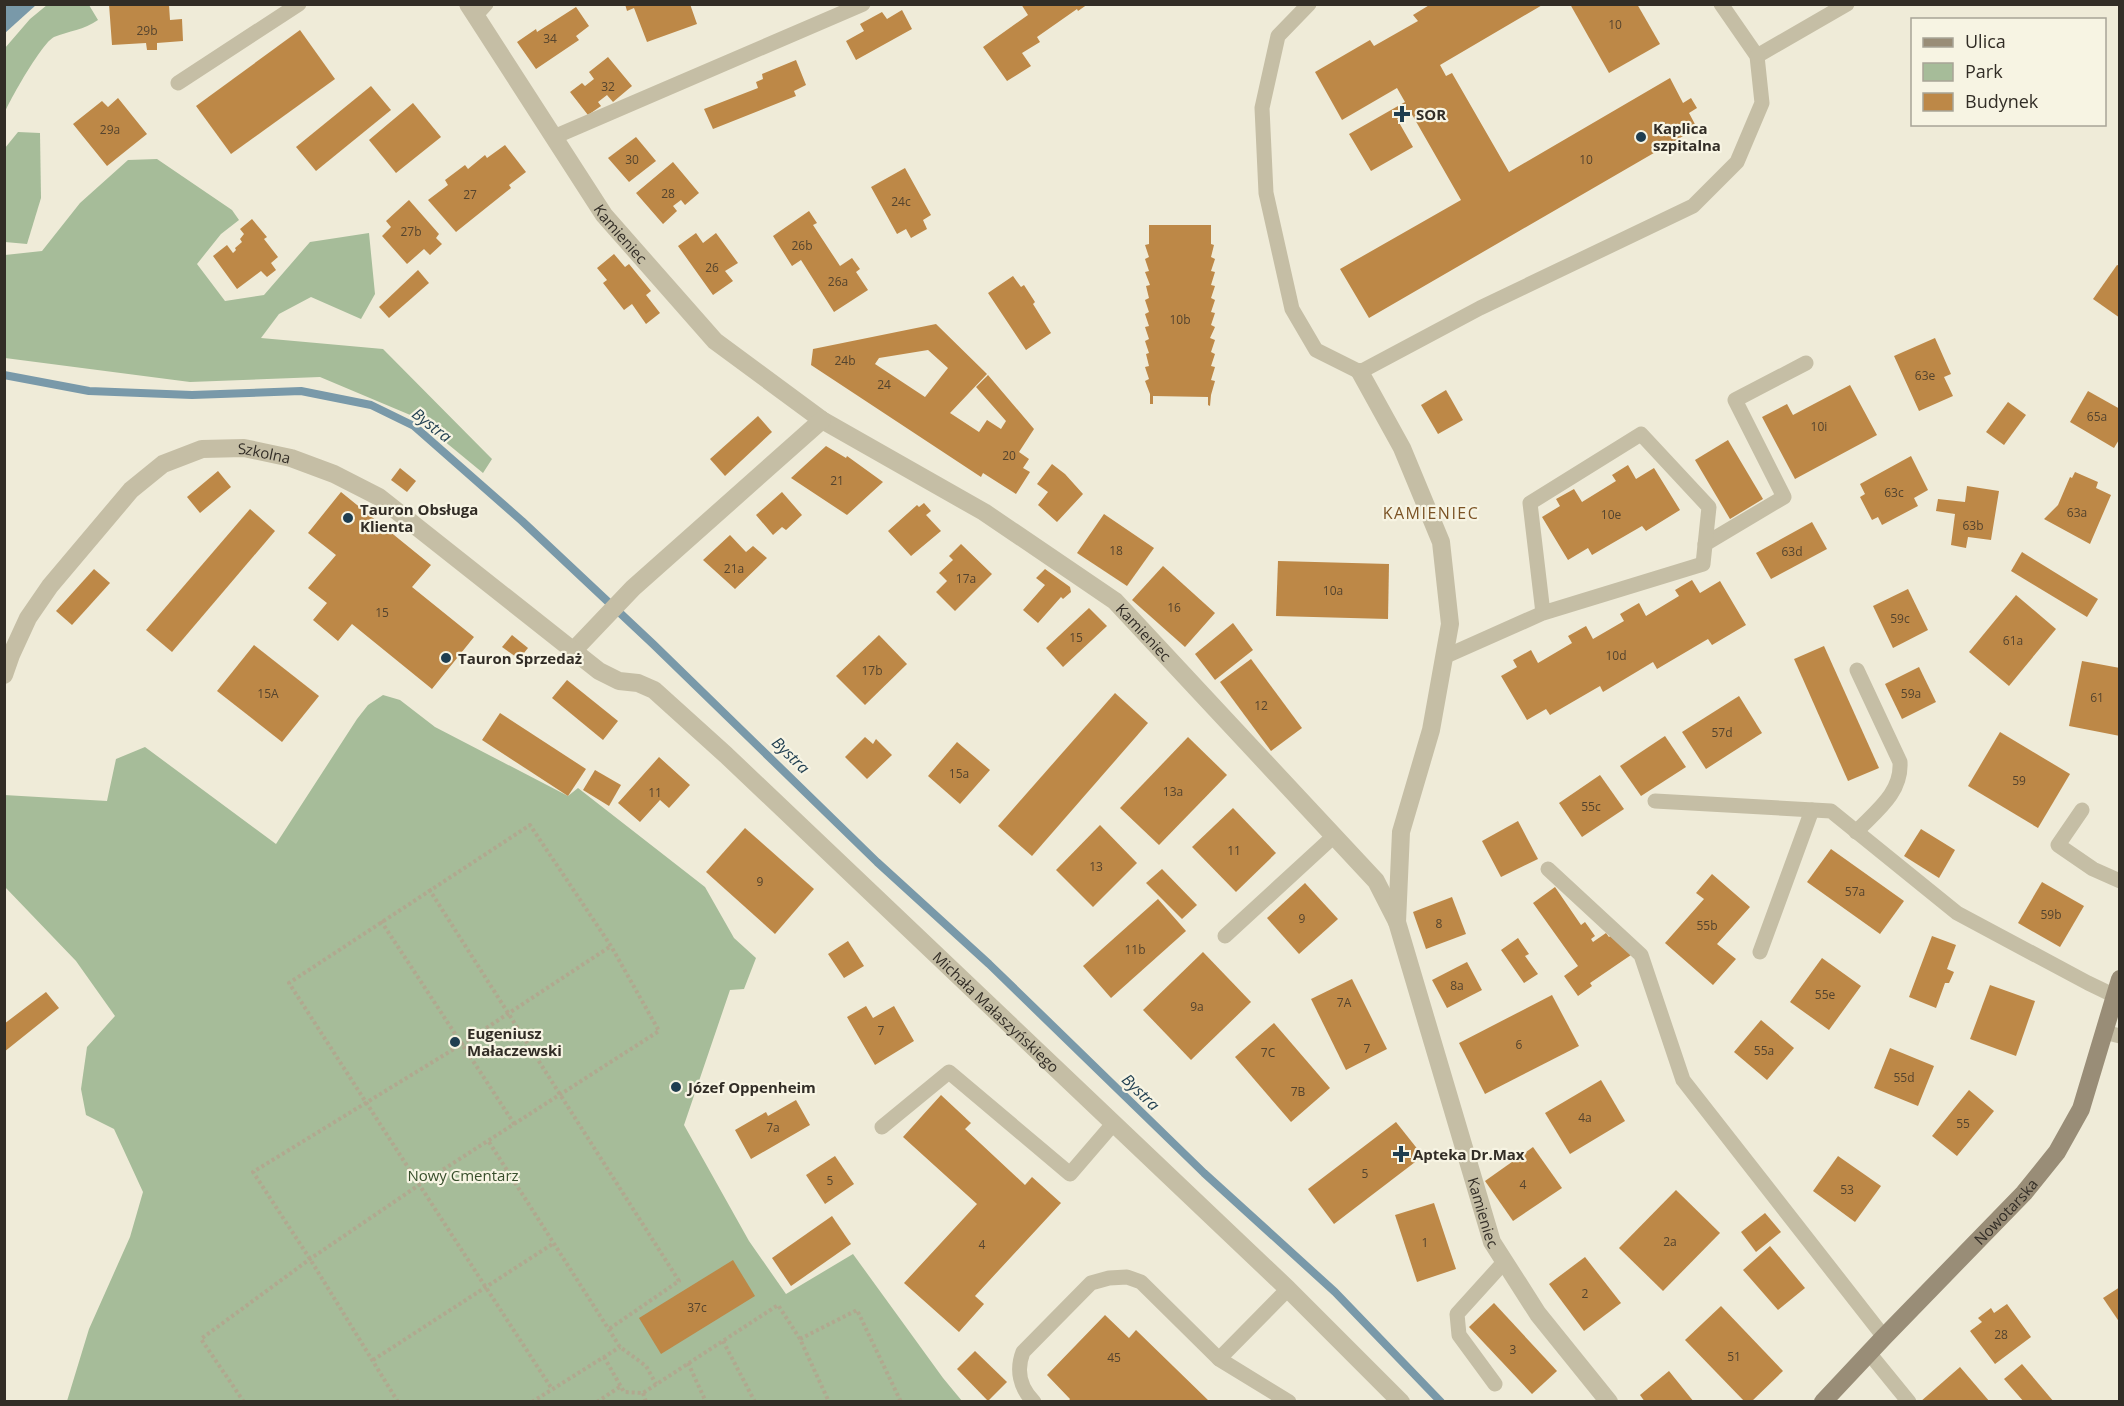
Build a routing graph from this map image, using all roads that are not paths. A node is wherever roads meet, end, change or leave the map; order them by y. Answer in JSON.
{"nodes":[{"id":1,"x":299,"y":4,"type":"edge"},
{"id":2,"x":863,"y":4,"type":"edge"},
{"id":3,"x":1310,"y":4,"type":"edge"},
{"id":4,"x":1721,"y":4,"type":"edge"},
{"id":5,"x":1847,"y":4,"type":"edge"},
{"id":6,"x":477,"y":8,"type":"edge"},
{"id":7,"x":1757,"y":56,"type":"junction"},
{"id":8,"x":178,"y":82,"type":"dead end"},
{"id":9,"x":554,"y":137,"type":"junction"},
{"id":10,"x":1806,"y":363,"type":"dead end"},
{"id":11,"x":1360,"y":372,"type":"junction"},
{"id":12,"x":822,"y":420,"type":"junction"},
{"id":13,"x":1706,"y":544,"type":"junction"},
{"id":14,"x":1543,"y":613,"type":"junction"},
{"id":15,"x":573,"y":651,"type":"junction"},
{"id":16,"x":1444,"y":657,"type":"junction"},
{"id":17,"x":1857,"y":670,"type":"dead end"},
{"id":18,"x":4,"y":675,"type":"edge"},
{"id":19,"x":1655,"y":801,"type":"dead end"},
{"id":20,"x":1812,"y":810,"type":"junction"},
{"id":21,"x":2082,"y":810,"type":"dead end"},
{"id":22,"x":1856,"y":832,"type":"junction"},
{"id":23,"x":1334,"y":836,"type":"junction"},
{"id":24,"x":1548,"y":869,"type":"dead end"},
{"id":25,"x":2120,"y":881,"type":"edge"},
{"id":26,"x":1397,"y":922,"type":"junction"},
{"id":27,"x":1225,"y":936,"type":"dead end"},
{"id":28,"x":1760,"y":952,"type":"dead end"},
{"id":29,"x":2117,"y":987,"type":"edge"},
{"id":30,"x":2112,"y":1034,"type":"edge"},
{"id":31,"x":1113,"y":1124,"type":"junction"},
{"id":32,"x":882,"y":1126,"type":"dead end"},
{"id":33,"x":1505,"y":1261,"type":"junction"},
{"id":34,"x":1288,"y":1289,"type":"junction"},
{"id":35,"x":1884,"y":1337,"type":"junction"},
{"id":36,"x":1869,"y":1353,"type":"junction"},
{"id":37,"x":1219,"y":1359,"type":"junction"},
{"id":38,"x":1495,"y":1384,"type":"dead end"},
{"id":39,"x":1034,"y":1401,"type":"edge"},
{"id":40,"x":1289,"y":1401,"type":"edge"},
{"id":41,"x":1401,"y":1401,"type":"edge"},
{"id":42,"x":1609,"y":1401,"type":"edge"},
{"id":43,"x":1824,"y":1401,"type":"edge"},
{"id":44,"x":1909,"y":1401,"type":"edge"}],
"edges":[{"from":1,"to":8,"type":"lane"},
{"from":2,"to":9,"type":"lane"},
{"from":3,"to":11,"type":"lane"},
{"from":4,"to":7,"type":"lane"},
{"from":5,"to":7,"type":"lane"},
{"from":6,"to":9,"type":"street","name":"Kamieniec"},
{"from":7,"to":11,"type":"lane"},
{"from":9,"to":12,"type":"street","name":"Kamieniec"},
{"from":10,"to":13,"type":"lane"},
{"from":11,"to":16,"type":"street","name":"Kamieniec"},
{"from":12,"to":15,"type":"street"},
{"from":12,"to":23,"type":"street","name":"Kamieniec"},
{"from":13,"to":14,"type":"lane"},
{"from":13,"to":14,"type":"lane"},
{"from":14,"to":16,"type":"lane"},
{"from":15,"to":18,"type":"street","name":"Szkolna"},
{"from":15,"to":31,"type":"street","name":"Michała Małaszyńskiego"},
{"from":16,"to":26,"type":"street","name":"Kamieniec"},
{"from":17,"to":22,"type":"lane"},
{"from":19,"to":20,"type":"lane"},
{"from":20,"to":22,"type":"lane"},
{"from":20,"to":28,"type":"lane"},
{"from":21,"to":25,"type":"lane"},
{"from":22,"to":29,"type":"lane"},
{"from":23,"to":26,"type":"street","name":"Kamieniec"},
{"from":23,"to":27,"type":"lane"},
{"from":24,"to":35,"type":"lane"},
{"from":26,"to":33,"type":"street","name":"Kamieniec"},
{"from":29,"to":30,"type":"main road","name":"Nowotarska"},
{"from":30,"to":35,"type":"main road","name":"Nowotarska"},
{"from":31,"to":32,"type":"lane"},
{"from":31,"to":34,"type":"street","name":"Michała Małaszyńskiego"},
{"from":33,"to":38,"type":"lane"},
{"from":33,"to":42,"type":"street","name":"Kamieniec"},
{"from":34,"to":37,"type":"lane"},
{"from":34,"to":41,"type":"street","name":"Michała Małaszyńskiego"},
{"from":35,"to":36,"type":"main road","name":"Nowotarska"},
{"from":36,"to":43,"type":"main road","name":"Nowotarska"},
{"from":36,"to":44,"type":"lane"},
{"from":37,"to":39,"type":"lane"},
{"from":37,"to":40,"type":"lane"}]}
